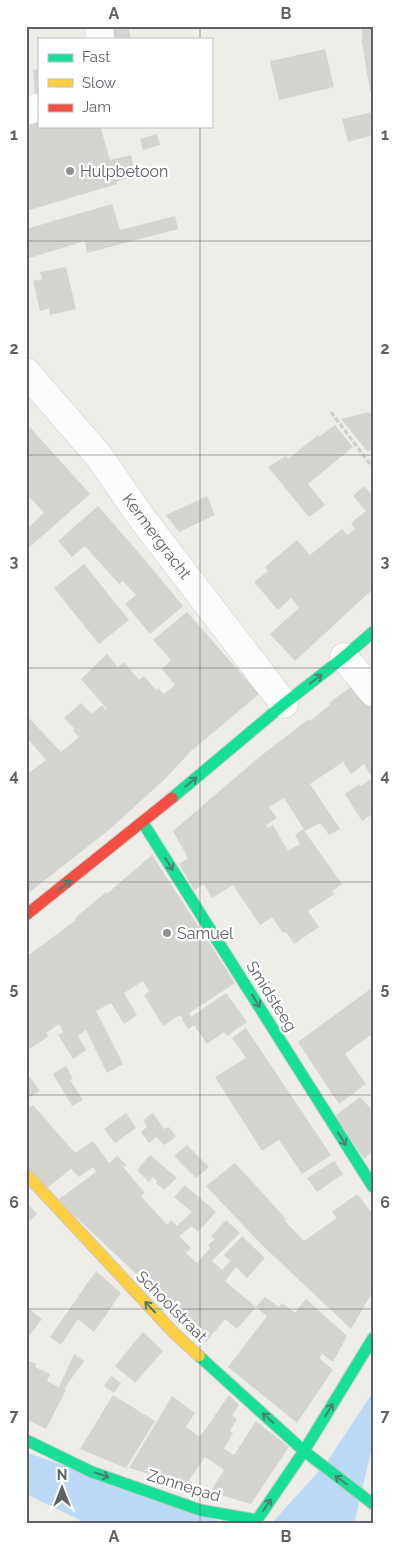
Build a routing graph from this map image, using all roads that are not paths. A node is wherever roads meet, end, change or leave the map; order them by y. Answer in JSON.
{"nodes":[{"id":1,"x":38,"y":107,"type":"edge"},
{"id":2,"x":26,"y":111,"type":"edge"},
{"id":3,"x":26,"y":372,"type":"edge"},
{"id":4,"x":373,"y":632,"type":"edge"},
{"id":5,"x":344,"y":658,"type":"junction"},
{"id":6,"x":373,"y":692,"type":"edge"},
{"id":7,"x":284,"y":704,"type":"junction"},
{"id":8,"x":143,"y":823,"type":"junction"},
{"id":9,"x":26,"y":915,"type":"edge"},
{"id":10,"x":26,"y":1174,"type":"edge"},
{"id":11,"x":373,"y":1187,"type":"edge"},
{"id":12,"x":373,"y":1338,"type":"edge"},
{"id":13,"x":26,"y":1440,"type":"edge"},
{"id":14,"x":304,"y":1451,"type":"junction"},
{"id":15,"x":370,"y":1502,"type":"edge"}],
"edges":[{"from":1,"to":2,"type":"street"},
{"from":3,"to":7,"type":"street","name":"Kermergracht"},
{"from":4,"to":5,"type":"street"},
{"from":5,"to":6,"type":"street"},
{"from":7,"to":5,"type":"street","one_way":true},
{"from":8,"to":7,"type":"street","one_way":true},
{"from":9,"to":8,"type":"street","one_way":true},
{"from":8,"to":11,"type":"street","name":"Smidsteeg","one_way":true},
{"from":14,"to":10,"type":"street","name":"Schoolstraat","one_way":true},
{"from":14,"to":12,"type":"street","one_way":true},
{"from":13,"to":14,"type":"street","name":"Zonnepad","one_way":true},
{"from":15,"to":14,"type":"street","name":"Schoolstraat","one_way":true}]}
